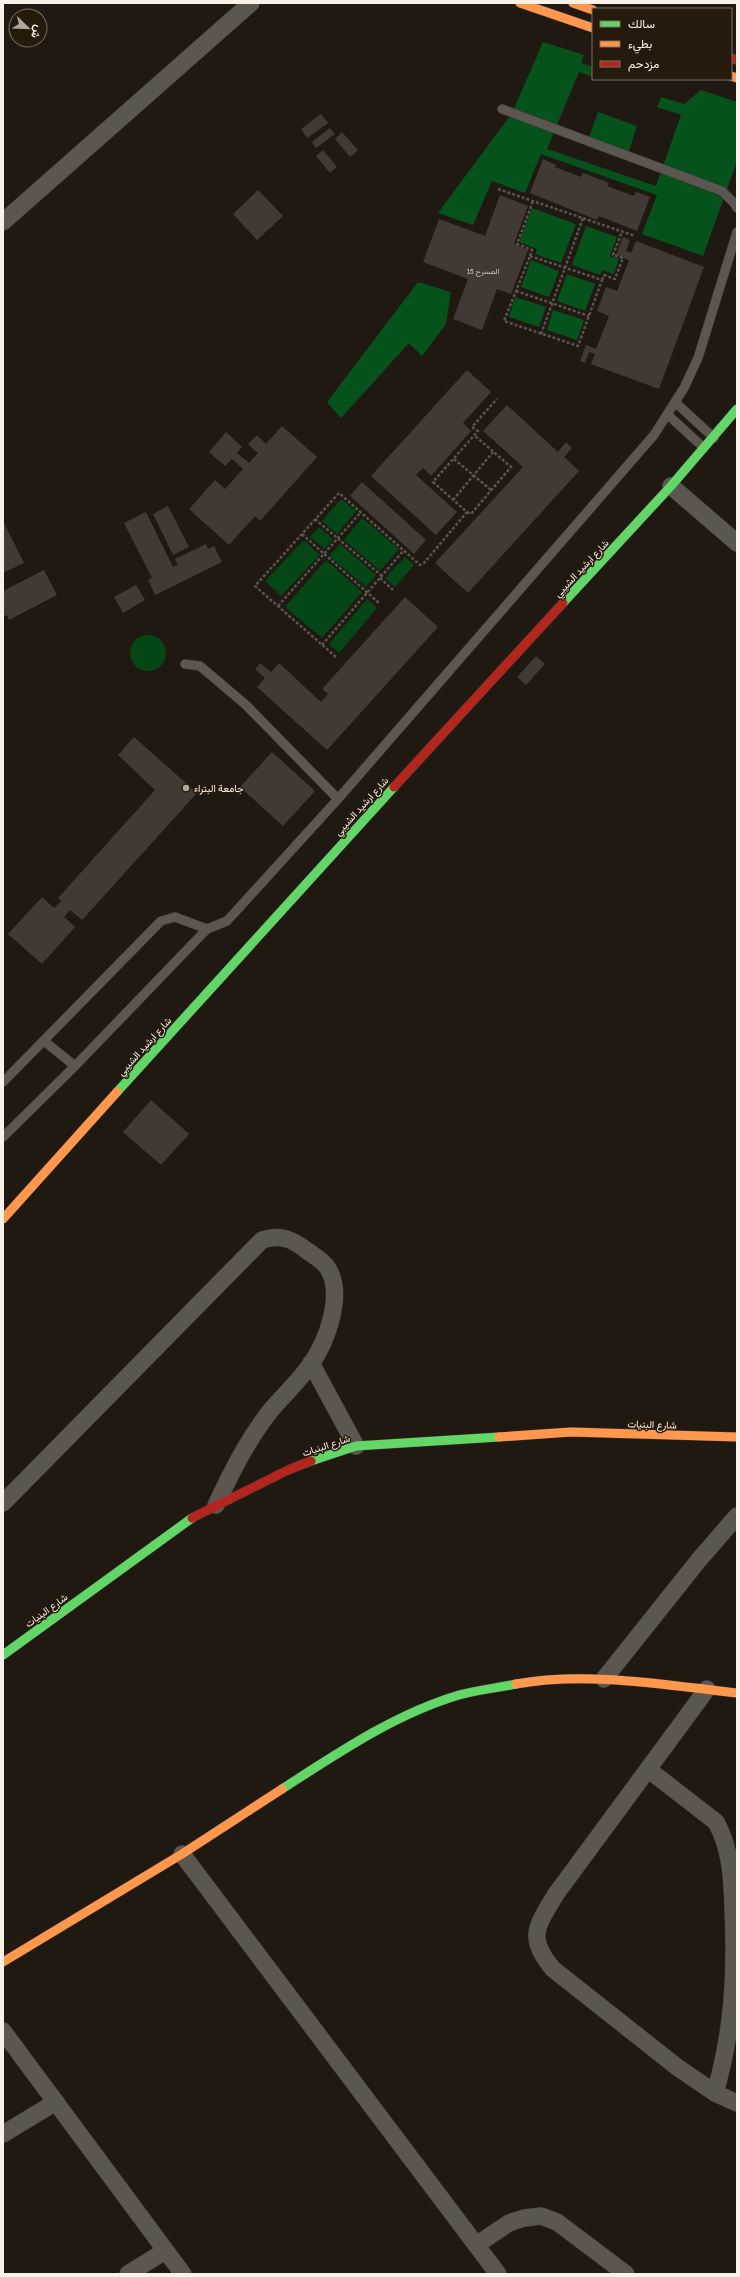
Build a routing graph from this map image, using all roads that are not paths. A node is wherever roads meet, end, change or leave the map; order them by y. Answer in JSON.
{"nodes":[{"id":1,"x":251,"y":3,"type":"edge"},
{"id":2,"x":520,"y":3,"type":"edge"},
{"id":3,"x":573,"y":3,"type":"edge"},
{"id":4,"x":592,"y":10,"type":"edge"},
{"id":5,"x":592,"y":28,"type":"edge"},
{"id":6,"x":502,"y":109,"type":"dead end"},
{"id":7,"x":737,"y":208,"type":"edge"},
{"id":8,"x":3,"y":222,"type":"edge"},
{"id":9,"x":737,"y":232,"type":"edge"},
{"id":10,"x":676,"y":403,"type":"junction"},
{"id":11,"x":737,"y":409,"type":"edge"},
{"id":12,"x":668,"y":415,"type":"junction"},
{"id":13,"x":714,"y":438,"type":"junction"},
{"id":14,"x":704,"y":448,"type":"junction"},
{"id":15,"x":671,"y":486,"type":"junction"},
{"id":16,"x":737,"y":543,"type":"edge"},
{"id":17,"x":185,"y":664,"type":"dead end"},
{"id":18,"x":338,"y":799,"type":"junction"},
{"id":19,"x":207,"y":929,"type":"junction"},
{"id":20,"x":44,"y":1041,"type":"junction"},
{"id":21,"x":75,"y":1066,"type":"junction"},
{"id":22,"x":3,"y":1082,"type":"edge"},
{"id":23,"x":3,"y":1137,"type":"edge"},
{"id":24,"x":3,"y":1219,"type":"edge"},
{"id":25,"x":311,"y":1363,"type":"junction"},
{"id":26,"x":737,"y":1437,"type":"edge"},
{"id":27,"x":356,"y":1446,"type":"junction"},
{"id":28,"x":3,"y":1503,"type":"edge"},
{"id":29,"x":216,"y":1505,"type":"junction"},
{"id":30,"x":737,"y":1516,"type":"edge"},
{"id":31,"x":3,"y":1655,"type":"edge"},
{"id":32,"x":604,"y":1679,"type":"junction"},
{"id":33,"x":707,"y":1689,"type":"junction"},
{"id":34,"x":737,"y":1693,"type":"edge"},
{"id":35,"x":649,"y":1770,"type":"junction"},
{"id":36,"x":182,"y":1854,"type":"junction"},
{"id":37,"x":3,"y":1962,"type":"edge"},
{"id":38,"x":3,"y":2031,"type":"edge"},
{"id":39,"x":715,"y":2093,"type":"junction"},
{"id":40,"x":56,"y":2102,"type":"junction"},
{"id":41,"x":737,"y":2103,"type":"edge"},
{"id":42,"x":3,"y":2134,"type":"edge"},
{"id":43,"x":476,"y":2245,"type":"junction"},
{"id":44,"x":166,"y":2251,"type":"junction"},
{"id":45,"x":128,"y":2274,"type":"edge"},
{"id":46,"x":184,"y":2274,"type":"edge"},
{"id":47,"x":498,"y":2274,"type":"edge"},
{"id":48,"x":626,"y":2274,"type":"edge"}],
"edges":[{"from":1,"to":8,"type":"street"},
{"from":2,"to":5,"type":"street"},
{"from":3,"to":4,"type":"street"},
{"from":6,"to":7,"type":"lane"},
{"from":9,"to":10,"type":"lane"},
{"from":10,"to":12,"type":"lane"},
{"from":10,"to":13,"type":"lane"},
{"from":11,"to":13,"type":"street","name":"شارع ارشيد الشيبي"},
{"from":12,"to":14,"type":"lane"},
{"from":12,"to":18,"type":"lane"},
{"from":13,"to":14,"type":"street","name":"شارع ارشيد الشيبي"},
{"from":14,"to":15,"type":"street","name":"شارع ارشيد الشيبي"},
{"from":15,"to":16,"type":"street"},
{"from":15,"to":24,"type":"street","name":"شارع ارشيد الشيبي"},
{"from":17,"to":18,"type":"lane"},
{"from":18,"to":19,"type":"lane"},
{"from":19,"to":20,"type":"lane"},
{"from":19,"to":21,"type":"lane"},
{"from":20,"to":21,"type":"lane"},
{"from":20,"to":22,"type":"lane"},
{"from":21,"to":23,"type":"lane"},
{"from":25,"to":27,"type":"street"},
{"from":25,"to":28,"type":"street"},
{"from":25,"to":29,"type":"street"},
{"from":26,"to":27,"type":"street","name":"شارع البنيات"},
{"from":27,"to":29,"type":"street","name":"شارع البنيات"},
{"from":29,"to":31,"type":"street","name":"شارع البنيات"},
{"from":30,"to":32,"type":"street"},
{"from":32,"to":33,"type":"street"},
{"from":32,"to":36,"type":"street"},
{"from":33,"to":34,"type":"street"},
{"from":33,"to":35,"type":"street"},
{"from":35,"to":39,"type":"street"},
{"from":35,"to":39,"type":"street"},
{"from":36,"to":37,"type":"street"},
{"from":36,"to":43,"type":"street"},
{"from":38,"to":40,"type":"street"},
{"from":39,"to":41,"type":"street"},
{"from":40,"to":42,"type":"street"},
{"from":40,"to":44,"type":"street"},
{"from":43,"to":47,"type":"street"},
{"from":43,"to":48,"type":"street"},
{"from":44,"to":45,"type":"street"},
{"from":44,"to":46,"type":"street"}]}
